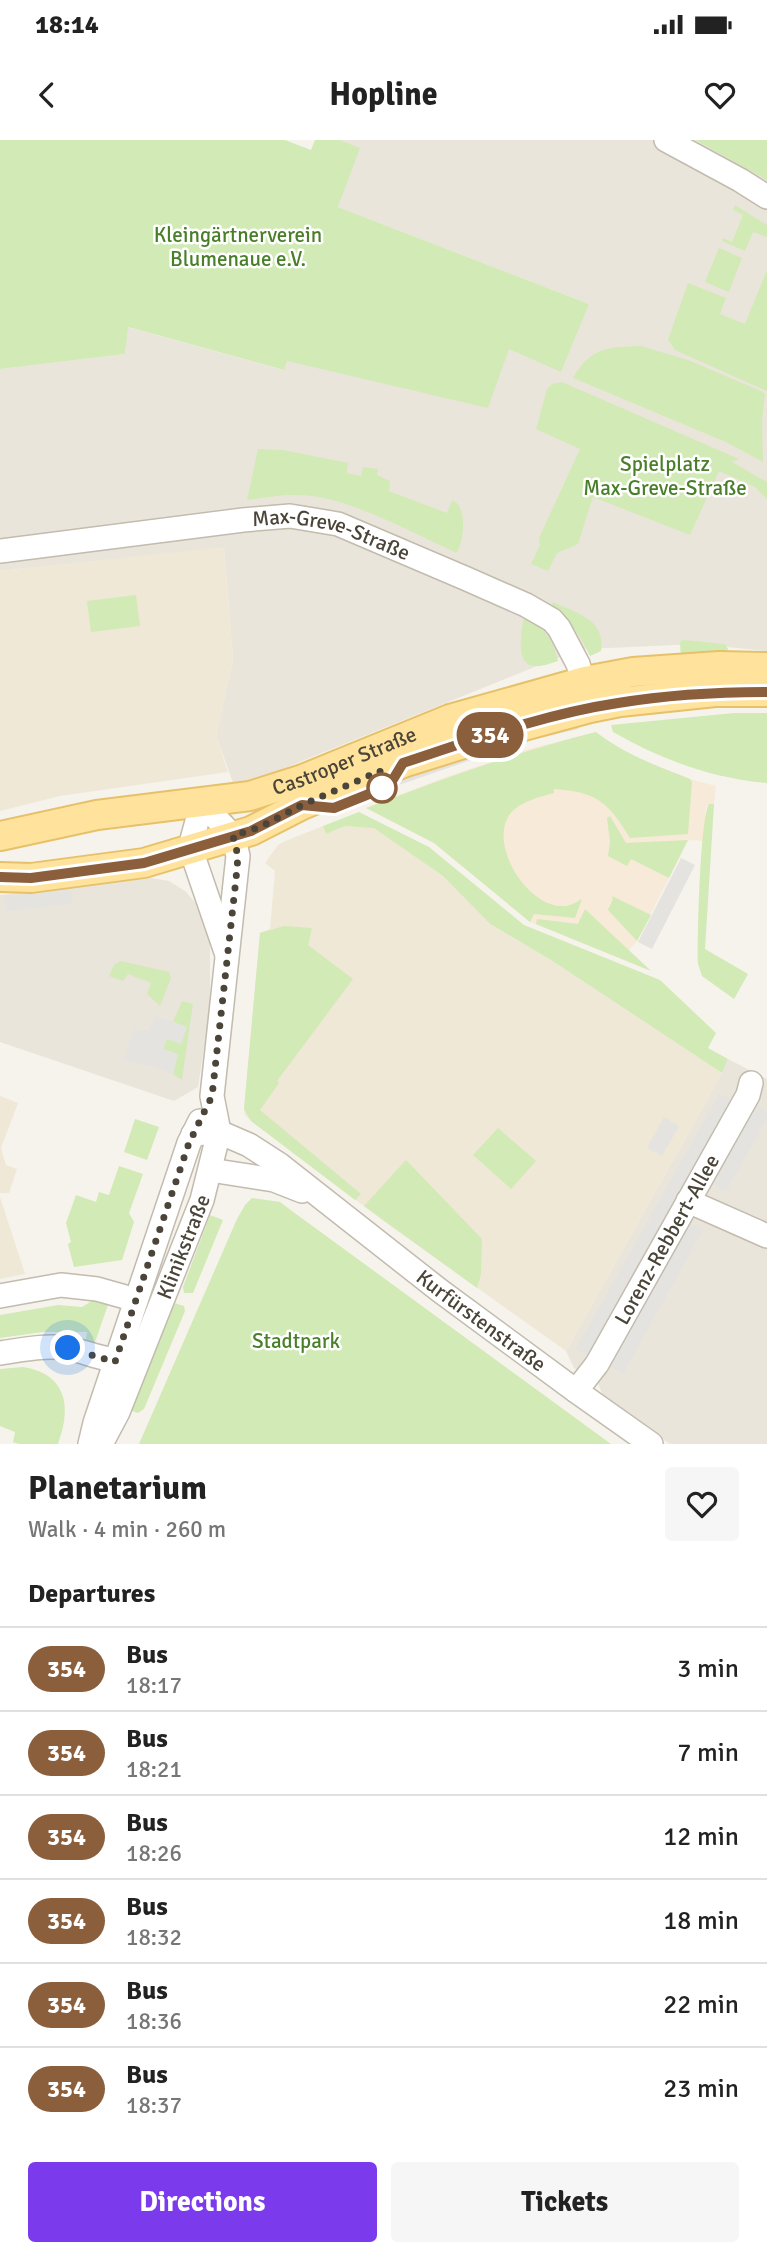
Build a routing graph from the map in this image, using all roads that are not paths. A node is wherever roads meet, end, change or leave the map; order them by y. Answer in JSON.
{"nodes":[{"id":1,"x":666,"y":140,"type":"edge"},
{"id":2,"x":767,"y":197,"type":"edge"},
{"id":3,"x":0,"y":551,"type":"edge"},
{"id":4,"x":767,"y":667,"type":"edge"},
{"id":5,"x":767,"y":692,"type":"edge"},
{"id":6,"x":587,"y":694,"type":"junction"},
{"id":7,"x":202,"y":803,"type":"junction"},
{"id":8,"x":0,"y":836,"type":"edge"},
{"id":9,"x":233,"y":836,"type":"junction"},
{"id":10,"x":191,"y":847,"type":"junction"},
{"id":11,"x":0,"y":877,"type":"edge"},
{"id":12,"x":228,"y":958,"type":"junction"},
{"id":13,"x":751,"y":1083,"type":"dead end"},
{"id":14,"x":212,"y":1096,"type":"junction"},
{"id":15,"x":219,"y":1132,"type":"junction"},
{"id":16,"x":191,"y":1139,"type":"junction"},
{"id":17,"x":211,"y":1170,"type":"junction"},
{"id":18,"x":312,"y":1193,"type":"junction"},
{"id":19,"x":688,"y":1201,"type":"junction"},
{"id":20,"x":767,"y":1236,"type":"edge"},
{"id":21,"x":0,"y":1296,"type":"edge"},
{"id":22,"x":136,"y":1300,"type":"junction"},
{"id":23,"x":153,"y":1322,"type":"junction"},
{"id":24,"x":0,"y":1353,"type":"edge"},
{"id":25,"x":139,"y":1358,"type":"junction"},
{"id":26,"x":115,"y":1362,"type":"junction"},
{"id":27,"x":576,"y":1391,"type":"junction"},
{"id":28,"x":90,"y":1444,"type":"edge"},
{"id":29,"x":101,"y":1444,"type":"edge"},
{"id":30,"x":651,"y":1444,"type":"edge"}],
"edges":[{"from":1,"to":2,"type":"street"},
{"from":3,"to":6,"type":"street","name":"Max-Greve-Straße"},
{"from":4,"to":6,"type":"main road","name":"Castroper Straße"},
{"from":5,"to":6,"type":"main road","name":"Castroper Straße"},
{"from":6,"to":7,"type":"main road","name":"Castroper Straße"},
{"from":6,"to":9,"type":"main road","name":"Castroper Straße"},
{"from":7,"to":8,"type":"main road","name":"Castroper Straße"},
{"from":7,"to":9,"type":"street"},
{"from":7,"to":10,"type":"street"},
{"from":9,"to":10,"type":"main road","name":"Castroper Straße"},
{"from":9,"to":12,"type":"street","name":"Klinikstraße"},
{"from":10,"to":11,"type":"main road","name":"Castroper Straße"},
{"from":10,"to":12,"type":"street","name":"Klinikstraße"},
{"from":12,"to":14,"type":"street","name":"Klinikstraße"},
{"from":13,"to":19,"type":"street","name":"Lorenz-Rebbert-Allee"},
{"from":14,"to":15,"type":"street","name":"Klinikstraße"},
{"from":14,"to":16,"type":"street","name":"Klinikstraße"},
{"from":15,"to":16,"type":"street"},
{"from":15,"to":17,"type":"street","name":"Klinikstraße"},
{"from":15,"to":18,"type":"street","name":"Kurfürstenstraße"},
{"from":16,"to":17,"type":"street","name":"Klinikstraße"},
{"from":16,"to":22,"type":"street","name":"Klinikstraße"},
{"from":17,"to":18,"type":"street","name":"Kurfürstenstraße"},
{"from":17,"to":23,"type":"street","name":"Klinikstraße"},
{"from":18,"to":27,"type":"street","name":"Kurfürstenstraße"},
{"from":19,"to":20,"type":"street"},
{"from":19,"to":27,"type":"street","name":"Lorenz-Rebbert-Allee"},
{"from":21,"to":22,"type":"street"},
{"from":22,"to":23,"type":"street","name":"Klinikstraße"},
{"from":22,"to":26,"type":"street","name":"Klinikstraße"},
{"from":23,"to":25,"type":"street","name":"Klinikstraße"},
{"from":24,"to":26,"type":"street"},
{"from":25,"to":26,"type":"street"},
{"from":25,"to":29,"type":"street","name":"Klinikstraße"},
{"from":26,"to":28,"type":"street","name":"Klinikstraße"},
{"from":27,"to":30,"type":"street","name":"Kurfürstenstraße"}]}
